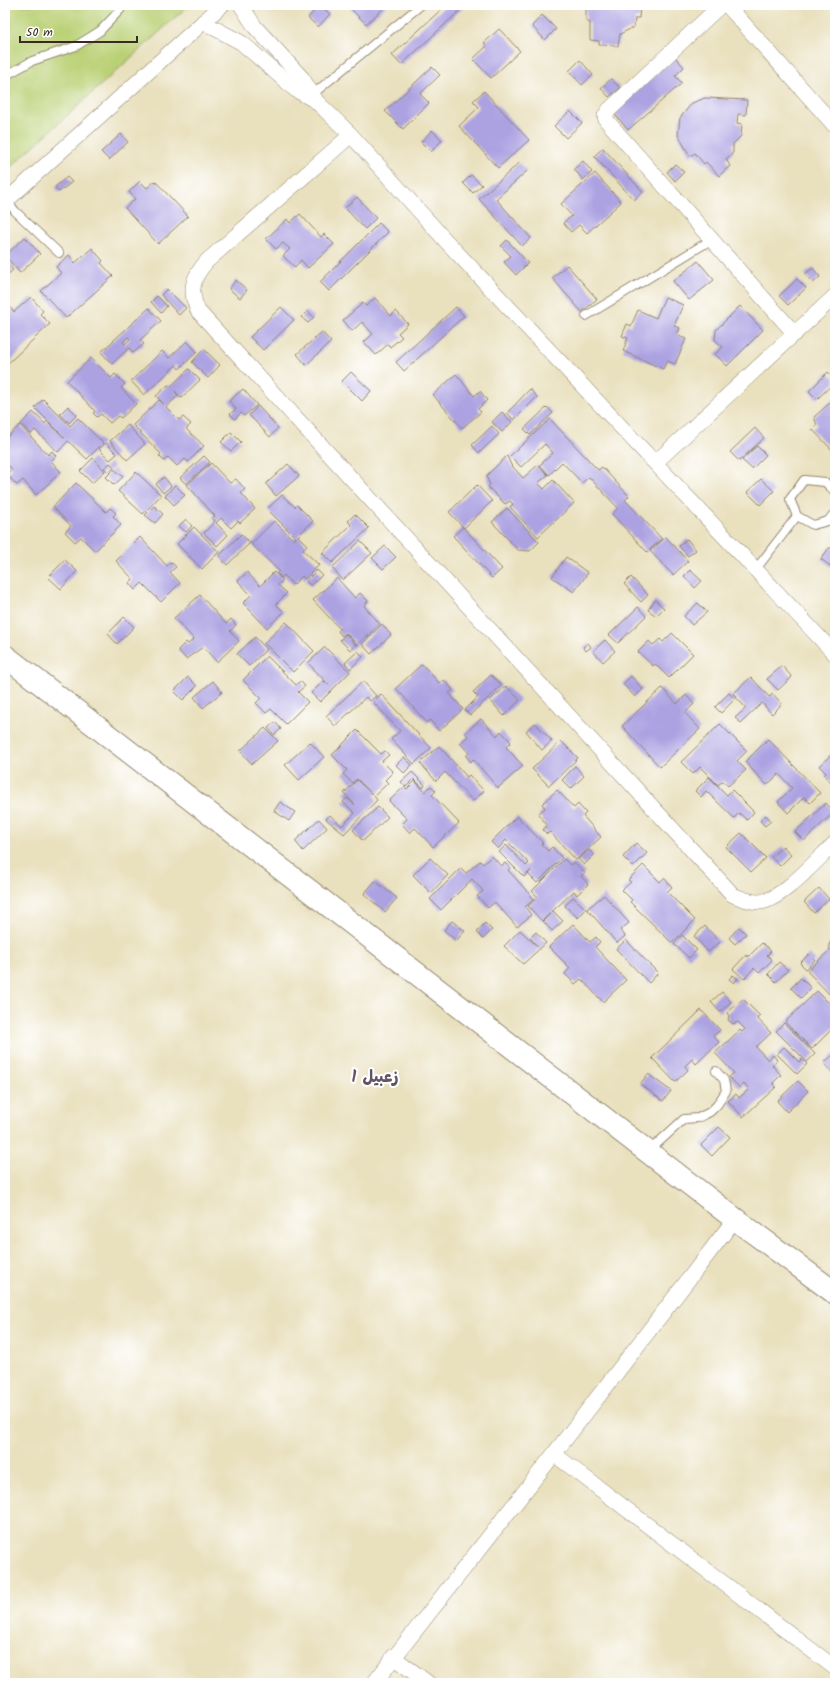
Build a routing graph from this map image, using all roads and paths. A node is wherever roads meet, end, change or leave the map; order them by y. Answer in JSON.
{"nodes":[{"id":1,"x":123,"y":5,"type":"edge"},
{"id":2,"x":222,"y":5,"type":"edge"},
{"id":3,"x":241,"y":5,"type":"edge"},
{"id":4,"x":421,"y":5,"type":"edge"},
{"id":5,"x":721,"y":5,"type":"edge"},
{"id":6,"x":727,"y":5,"type":"edge"},
{"id":7,"x":204,"y":22,"type":"junction"},
{"id":8,"x":5,"y":76,"type":"edge"},
{"id":9,"x":315,"y":98,"type":"junction"},
{"id":10,"x":835,"y":126,"type":"edge"},
{"id":11,"x":351,"y":135,"type":"junction"},
{"id":12,"x":6,"y":201,"type":"edge"},
{"id":13,"x":711,"y":240,"type":"junction"},
{"id":14,"x":59,"y":253,"type":"dead end"},
{"id":15,"x":835,"y":296,"type":"edge"},
{"id":16,"x":586,"y":316,"type":"dead end"},
{"id":17,"x":795,"y":334,"type":"junction"},
{"id":18,"x":656,"y":462,"type":"junction"},
{"id":19,"x":835,"y":492,"type":"edge"},
{"id":20,"x":835,"y":512,"type":"edge"},
{"id":21,"x":797,"y":516,"type":"junction"},
{"id":22,"x":756,"y":569,"type":"junction"},
{"id":23,"x":835,"y":654,"type":"edge"},
{"id":24,"x":5,"y":656,"type":"edge"},
{"id":25,"x":835,"y":843,"type":"edge"},
{"id":26,"x":716,"y":1071,"type":"dead end"},
{"id":27,"x":648,"y":1152,"type":"junction"},
{"id":28,"x":735,"y":1219,"type":"junction"},
{"id":29,"x":835,"y":1293,"type":"edge"},
{"id":30,"x":554,"y":1454,"type":"junction"},
{"id":31,"x":393,"y":1657,"type":"junction"},
{"id":32,"x":835,"y":1668,"type":"edge"},
{"id":33,"x":374,"y":1683,"type":"edge"},
{"id":34,"x":428,"y":1683,"type":"edge"}],
"edges":[{"from":1,"to":8,"type":"lane"},
{"from":2,"to":7,"type":"street"},
{"from":3,"to":9,"type":"street"},
{"from":4,"to":9,"type":"lane"},
{"from":5,"to":13,"type":"street"},
{"from":6,"to":10,"type":"street"},
{"from":7,"to":9,"type":"street"},
{"from":7,"to":12,"type":"street"},
{"from":9,"to":11,"type":"street"},
{"from":11,"to":18,"type":"street"},
{"from":11,"to":25,"type":"street"},
{"from":12,"to":14,"type":"lane"},
{"from":13,"to":16,"type":"lane"},
{"from":13,"to":17,"type":"street"},
{"from":15,"to":17,"type":"street"},
{"from":17,"to":18,"type":"street"},
{"from":18,"to":22,"type":"street"},
{"from":19,"to":21,"type":"lane"},
{"from":20,"to":21,"type":"lane"},
{"from":21,"to":22,"type":"lane"},
{"from":22,"to":23,"type":"street"},
{"from":24,"to":27,"type":"street"},
{"from":26,"to":27,"type":"lane"},
{"from":27,"to":28,"type":"street"},
{"from":28,"to":29,"type":"street"},
{"from":28,"to":30,"type":"street"},
{"from":30,"to":31,"type":"street"},
{"from":30,"to":32,"type":"street"},
{"from":31,"to":33,"type":"street"},
{"from":31,"to":34,"type":"street"}]}
